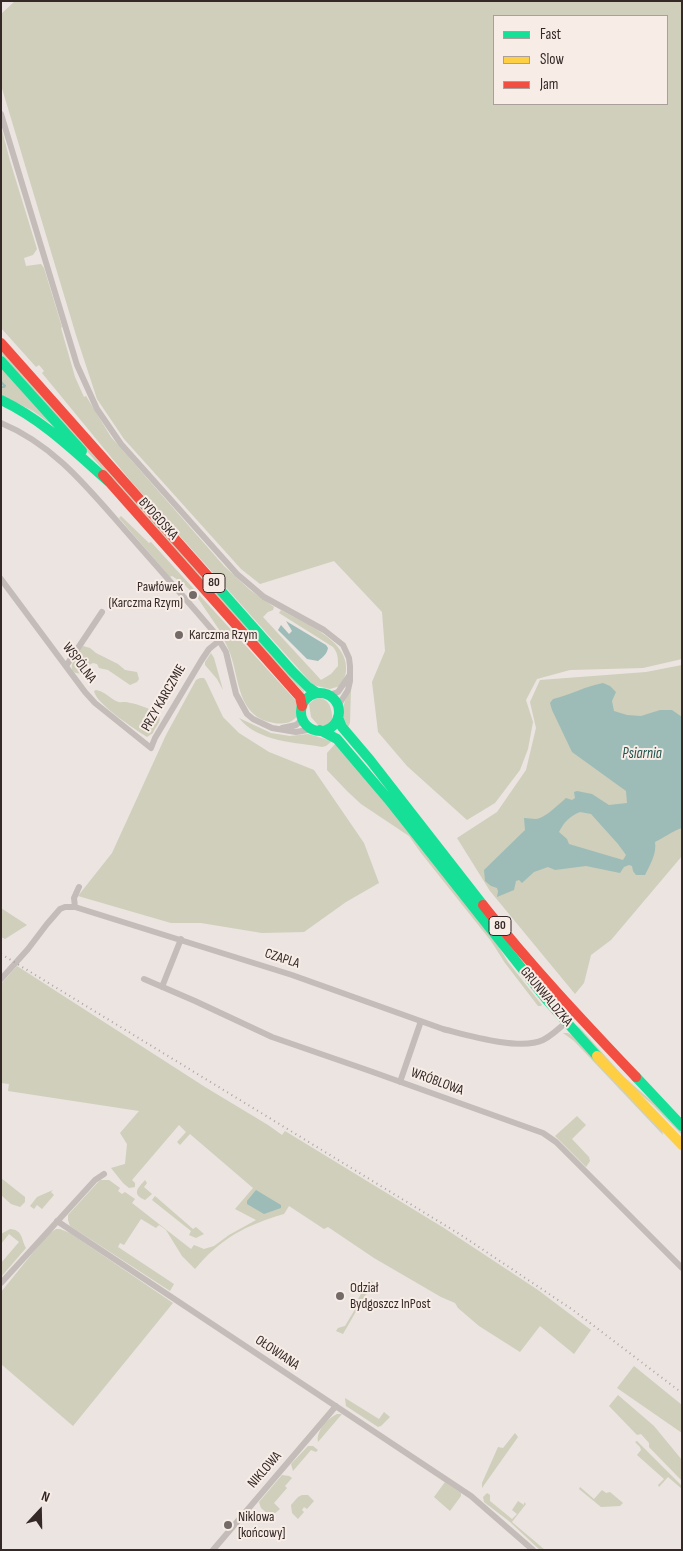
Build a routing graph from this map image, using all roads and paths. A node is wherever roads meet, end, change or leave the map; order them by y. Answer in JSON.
{"nodes":[{"id":1,"x":1,"y":114,"type":"edge"},
{"id":2,"x":1,"y":343,"type":"edge"},
{"id":3,"x":1,"y":361,"type":"edge"},
{"id":4,"x":1,"y":400,"type":"edge"},
{"id":5,"x":1,"y":423,"type":"edge"},
{"id":6,"x":108,"y":481,"type":"junction"},
{"id":7,"x":1,"y":579,"type":"edge"},
{"id":8,"x":102,"y":612,"type":"dead end"},
{"id":9,"x":220,"y":640,"type":"junction"},
{"id":10,"x":66,"y":666,"type":"junction"},
{"id":11,"x":350,"y":675,"type":"junction"},
{"id":12,"x":317,"y":693,"type":"junction"},
{"id":13,"x":330,"y":695,"type":"junction"},
{"id":14,"x":302,"y":706,"type":"junction"},
{"id":15,"x":338,"y":706,"type":"junction"},
{"id":16,"x":338,"y":717,"type":"junction"},
{"id":17,"x":303,"y":719,"type":"junction"},
{"id":18,"x":280,"y":729,"type":"junction"},
{"id":19,"x":317,"y":729,"type":"junction"},
{"id":20,"x":151,"y":748,"type":"joint"},
{"id":21,"x":424,"y":838,"type":"junction"},
{"id":22,"x":79,"y":887,"type":"dead end"},
{"id":23,"x":75,"y":907,"type":"junction"},
{"id":24,"x":181,"y":940,"type":"junction"},
{"id":25,"x":1,"y":979,"type":"edge"},
{"id":26,"x":144,"y":979,"type":"dead end"},
{"id":27,"x":162,"y":987,"type":"junction"},
{"id":28,"x":576,"y":1013,"type":"junction"},
{"id":29,"x":421,"y":1021,"type":"junction"},
{"id":30,"x":566,"y":1022,"type":"junction"},
{"id":31,"x":400,"y":1082,"type":"junction"},
{"id":32,"x":682,"y":1126,"type":"edge"},
{"id":33,"x":682,"y":1145,"type":"edge"},
{"id":34,"x":104,"y":1174,"type":"dead end"},
{"id":35,"x":57,"y":1222,"type":"junction"},
{"id":36,"x":682,"y":1268,"type":"edge"},
{"id":37,"x":1,"y":1283,"type":"edge"},
{"id":38,"x":336,"y":1406,"type":"junction"},
{"id":39,"x":213,"y":1550,"type":"edge"},
{"id":40,"x":533,"y":1550,"type":"edge"}],
"edges":[{"from":1,"to":11,"type":"street"},
{"from":2,"to":12,"type":"main road","name":"BYDGOSKA","number":"80"},
{"from":3,"to":6,"type":"main road","number":"80"},
{"from":4,"to":6,"type":"main road"},
{"from":5,"to":9,"type":"street"},
{"from":6,"to":14,"type":"main road","name":"BYDGOSKA","number":"80"},
{"from":7,"to":10,"type":"street","name":"WSPÓLNA"},
{"from":8,"to":10,"type":"street"},
{"from":9,"to":18,"type":"street"},
{"from":9,"to":20,"type":"street","name":"PRZY KARCZMIE"},
{"from":10,"to":20,"type":"street","name":"WSPÓLNA"},
{"from":11,"to":13,"type":"street"},
{"from":11,"to":15,"type":"street"},
{"from":12,"to":13,"type":"main road"},
{"from":12,"to":14,"type":"main road"},
{"from":13,"to":15,"type":"main road"},
{"from":14,"to":17,"type":"main road","number":"80"},
{"from":15,"to":16,"type":"main road"},
{"from":16,"to":19,"type":"main road"},
{"from":16,"to":21,"type":"main road","number":"80"},
{"from":17,"to":18,"type":"street"},
{"from":17,"to":19,"type":"main road","number":"80"},
{"from":18,"to":19,"type":"street"},
{"from":19,"to":21,"type":"main road","number":"80"},
{"from":21,"to":28,"type":"main road","name":"GRUNWALDZKA","number":"80"},
{"from":21,"to":30,"type":"main road","name":"GRUNWALDZKA","number":"80"},
{"from":22,"to":23,"type":"street"},
{"from":23,"to":24,"type":"street","name":"CZAPLA"},
{"from":23,"to":25,"type":"street"},
{"from":24,"to":27,"type":"street"},
{"from":24,"to":29,"type":"street","name":"CZAPLA"},
{"from":26,"to":27,"type":"street","name":"WRÓBLOWA"},
{"from":27,"to":31,"type":"street","name":"WRÓBLOWA"},
{"from":28,"to":30,"type":"street","name":"CZAPLA"},
{"from":28,"to":32,"type":"main road","name":"GRUNWALDZKA","number":"80"},
{"from":29,"to":30,"type":"street","name":"CZAPLA"},
{"from":29,"to":31,"type":"street"},
{"from":30,"to":33,"type":"main road","name":"GRUNWALDZKA","number":"80"},
{"from":31,"to":36,"type":"street","name":"WRÓBLOWA"},
{"from":34,"to":35,"type":"street"},
{"from":35,"to":37,"type":"street"},
{"from":35,"to":38,"type":"street","name":"OŁOWIANA"},
{"from":38,"to":39,"type":"street","name":"NIKLOWA"},
{"from":38,"to":40,"type":"street","name":"OŁOWIANA"}]}
